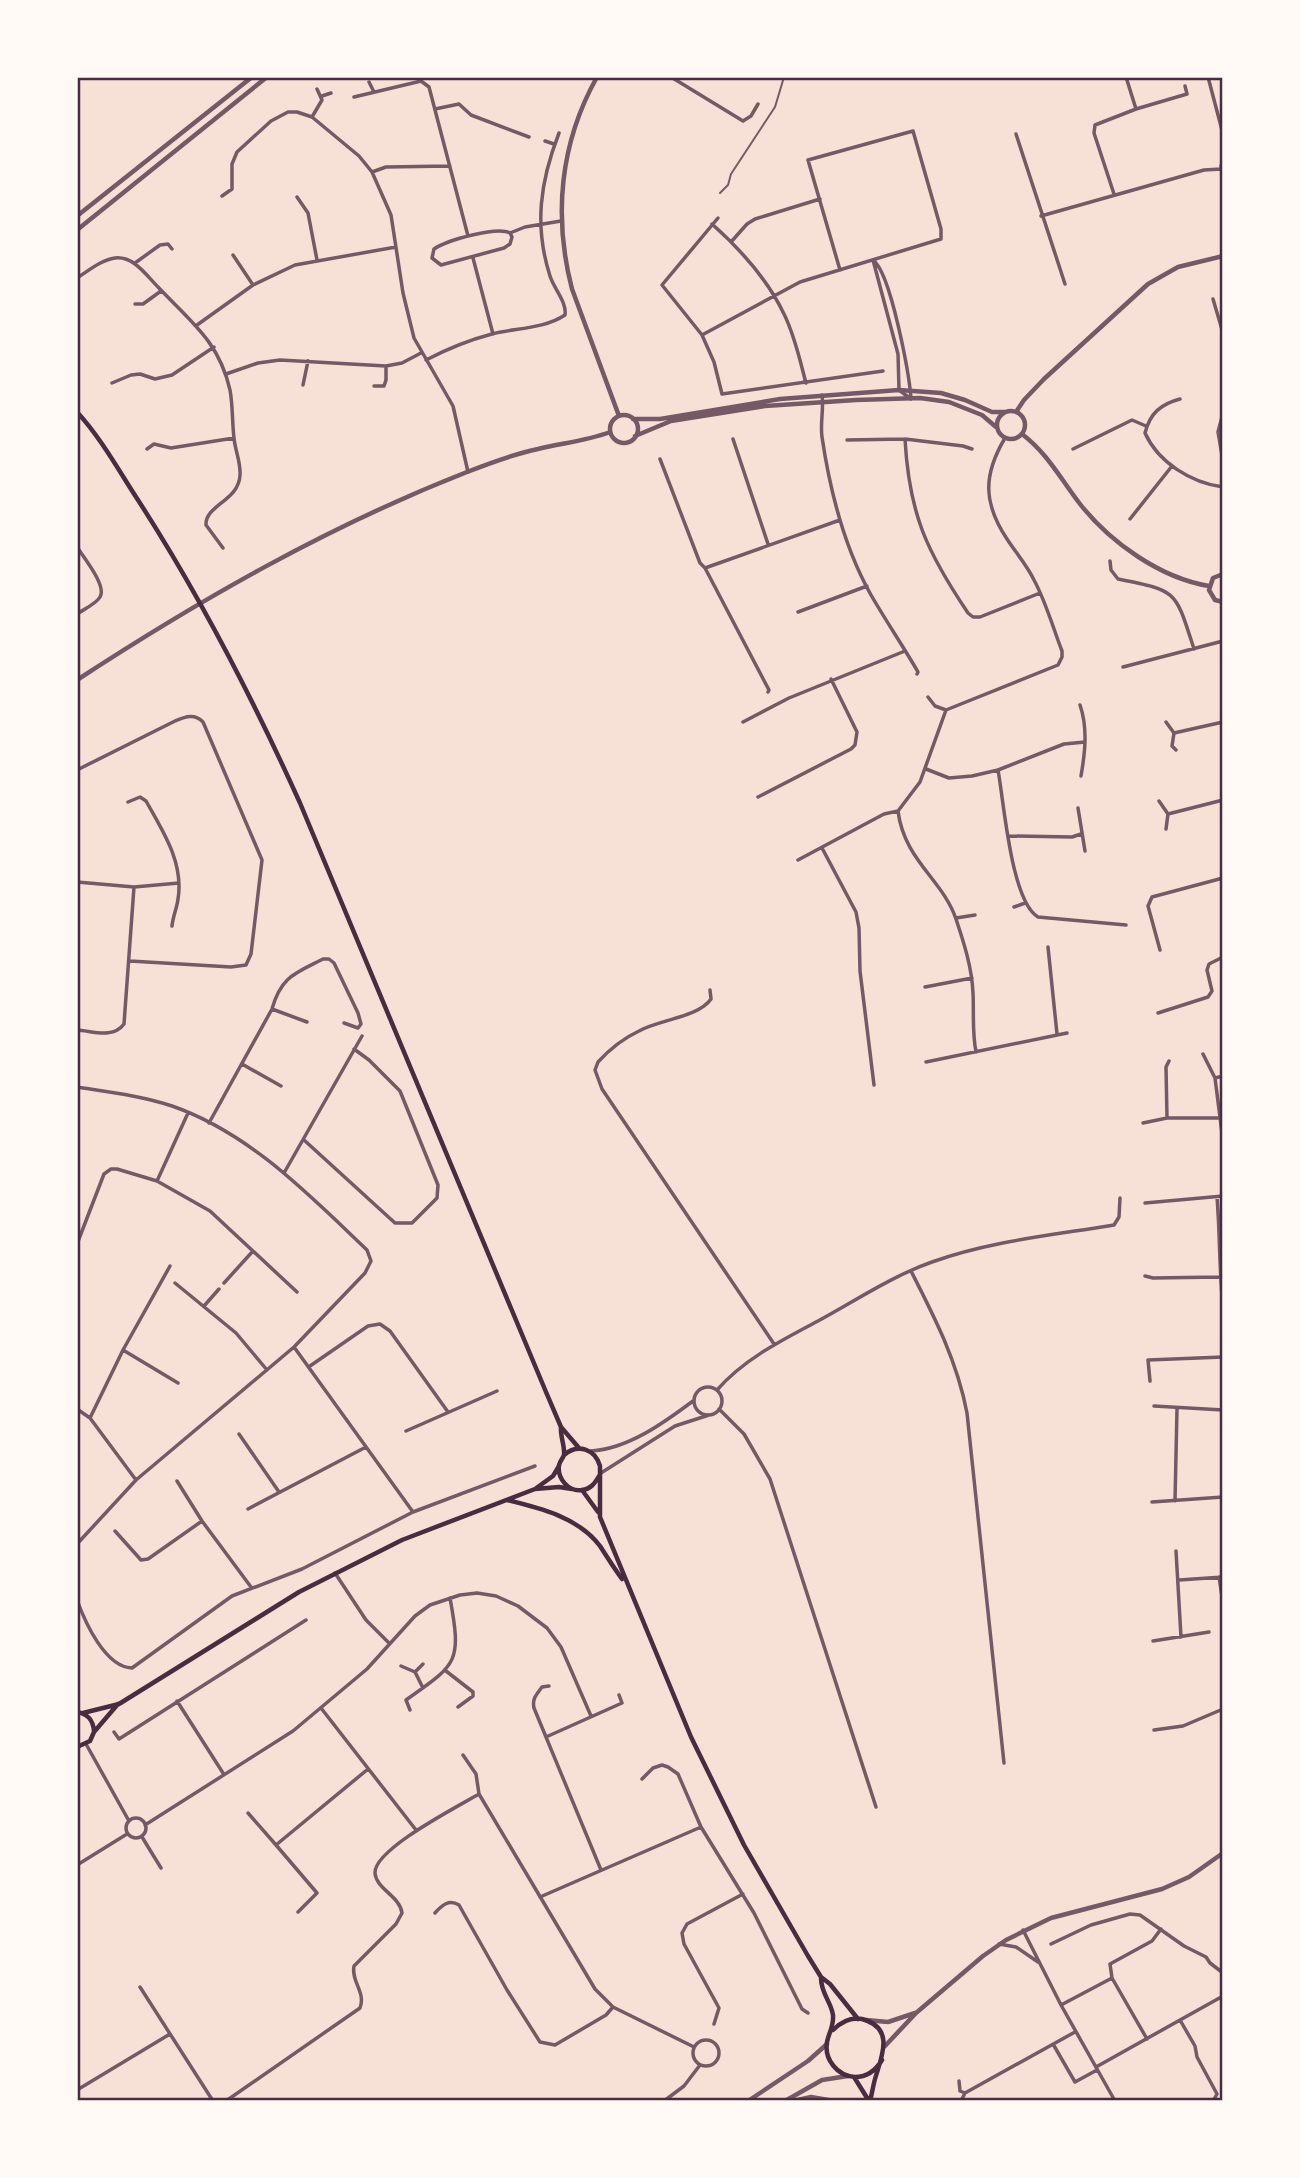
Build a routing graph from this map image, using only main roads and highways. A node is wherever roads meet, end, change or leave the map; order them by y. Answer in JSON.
{"nodes":[{"id":1,"x":77,"y":412,"type":"edge"},
{"id":2,"x":561,"y":1427,"type":"junction"},
{"id":3,"x":579,"y":1448,"type":"junction"},
{"id":4,"x":564,"y":1455,"type":"junction"},
{"id":5,"x":559,"y":1466,"type":"junction"},
{"id":6,"x":600,"y":1474,"type":"junction"},
{"id":7,"x":535,"y":1489,"type":"junction"},
{"id":8,"x":572,"y":1489,"type":"junction"},
{"id":9,"x":582,"y":1490,"type":"junction"},
{"id":10,"x":506,"y":1499,"type":"junction"},
{"id":11,"x":599,"y":1513,"type":"junction"},
{"id":12,"x":627,"y":1585,"type":"junction"},
{"id":13,"x":119,"y":1704,"type":"junction"},
{"id":14,"x":77,"y":1712,"type":"edge"},
{"id":15,"x":83,"y":1713,"type":"junction"},
{"id":16,"x":94,"y":1732,"type":"junction"},
{"id":17,"x":77,"y":1747,"type":"edge"},
{"id":18,"x":821,"y":1977,"type":"junction"},
{"id":19,"x":858,"y":2019,"type":"junction"},
{"id":20,"x":832,"y":2031,"type":"junction"},
{"id":21,"x":882,"y":2060,"type":"junction"},
{"id":22,"x":851,"y":2076,"type":"junction"},
{"id":23,"x":870,"y":2101,"type":"edge"}],
"edges":[{"from":1,"to":2,"type":"main road"},
{"from":2,"to":3,"type":"main road"},
{"from":2,"to":4,"type":"main road"},
{"from":3,"to":4,"type":"main road"},
{"from":3,"to":6,"type":"main road"},
{"from":4,"to":5,"type":"main road"},
{"from":5,"to":7,"type":"main road"},
{"from":5,"to":8,"type":"main road"},
{"from":6,"to":9,"type":"main road"},
{"from":6,"to":11,"type":"main road"},
{"from":7,"to":8,"type":"main road"},
{"from":7,"to":10,"type":"main road"},
{"from":8,"to":9,"type":"main road"},
{"from":9,"to":11,"type":"main road"},
{"from":10,"to":12,"type":"main road"},
{"from":10,"to":13,"type":"main road"},
{"from":11,"to":12,"type":"main road"},
{"from":12,"to":18,"type":"main road"},
{"from":13,"to":15,"type":"main road"},
{"from":13,"to":16,"type":"main road"},
{"from":14,"to":15,"type":"main road"},
{"from":15,"to":16,"type":"main road"},
{"from":16,"to":17,"type":"main road"},
{"from":18,"to":19,"type":"main road"},
{"from":18,"to":20,"type":"main road"},
{"from":19,"to":20,"type":"main road"},
{"from":19,"to":21,"type":"main road"},
{"from":20,"to":22,"type":"main road"},
{"from":21,"to":22,"type":"main road"},
{"from":21,"to":23,"type":"main road"},
{"from":22,"to":23,"type":"main road"}]}
